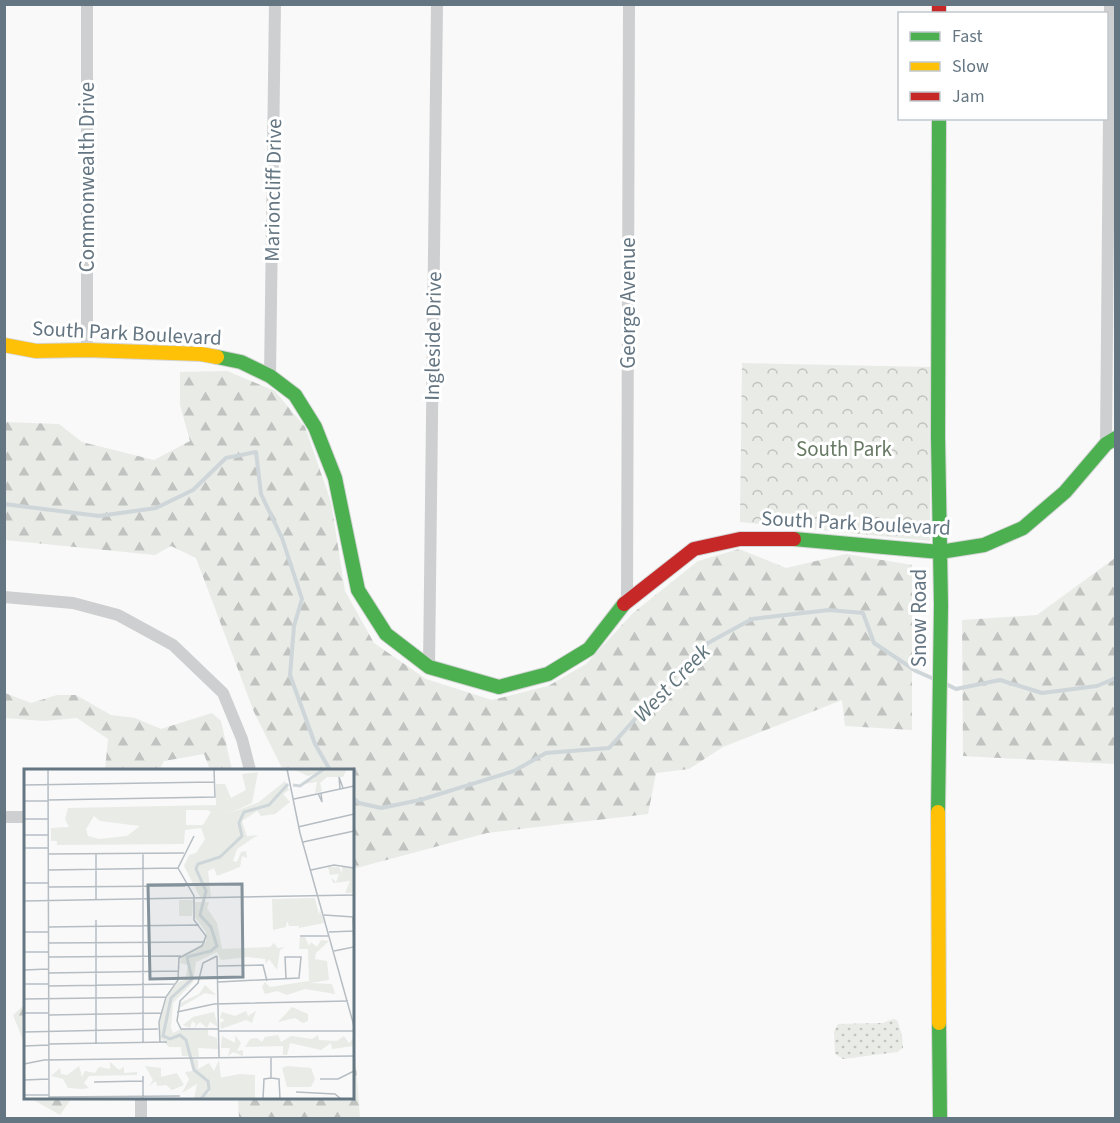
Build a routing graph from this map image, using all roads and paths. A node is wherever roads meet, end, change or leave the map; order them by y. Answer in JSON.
{"nodes":[{"id":1,"x":87,"y":4,"type":"edge"},
{"id":2,"x":275,"y":4,"type":"edge"},
{"id":3,"x":437,"y":4,"type":"edge"},
{"id":4,"x":629,"y":4,"type":"edge"},
{"id":5,"x":1110,"y":4,"type":"edge"},
{"id":6,"x":939,"y":120,"type":"edge"},
{"id":7,"x":4,"y":345,"type":"edge"},
{"id":8,"x":87,"y":350,"type":"junction"},
{"id":9,"x":270,"y":376,"type":"junction"},
{"id":10,"x":1111,"y":441,"type":"edge"},
{"id":11,"x":940,"y":552,"type":"junction"},
{"id":12,"x":4,"y":597,"type":"edge"},
{"id":13,"x":627,"y":601,"type":"junction"},
{"id":14,"x":429,"y":667,"type":"junction"},
{"id":15,"x":250,"y":769,"type":"edge"},
{"id":16,"x":24,"y":816,"type":"edge"},
{"id":17,"x":4,"y":817,"type":"edge"},
{"id":18,"x":141,"y":1099,"type":"edge"},
{"id":19,"x":141,"y":1119,"type":"edge"},
{"id":20,"x":940,"y":1119,"type":"edge"}],
"edges":[{"from":1,"to":8,"type":"street","name":"Commonwealth Drive"},
{"from":2,"to":9,"type":"street","name":"Marioncliff Drive"},
{"from":3,"to":14,"type":"street","name":"Ingleside Drive"},
{"from":4,"to":13,"type":"street","name":"George Avenue"},
{"from":5,"to":10,"type":"street"},
{"from":6,"to":11,"type":"street","name":"Snow Road"},
{"from":7,"to":8,"type":"street","name":"South Park Boulevard"},
{"from":8,"to":9,"type":"street","name":"South Park Boulevard"},
{"from":9,"to":14,"type":"street","name":"South Park Boulevard"},
{"from":10,"to":11,"type":"street","name":"South Park Boulevard"},
{"from":11,"to":13,"type":"street","name":"South Park Boulevard"},
{"from":11,"to":20,"type":"street","name":"Snow Road"},
{"from":12,"to":15,"type":"street"},
{"from":13,"to":14,"type":"street","name":"South Park Boulevard"},
{"from":16,"to":17,"type":"street"},
{"from":18,"to":19,"type":"street"}]}
